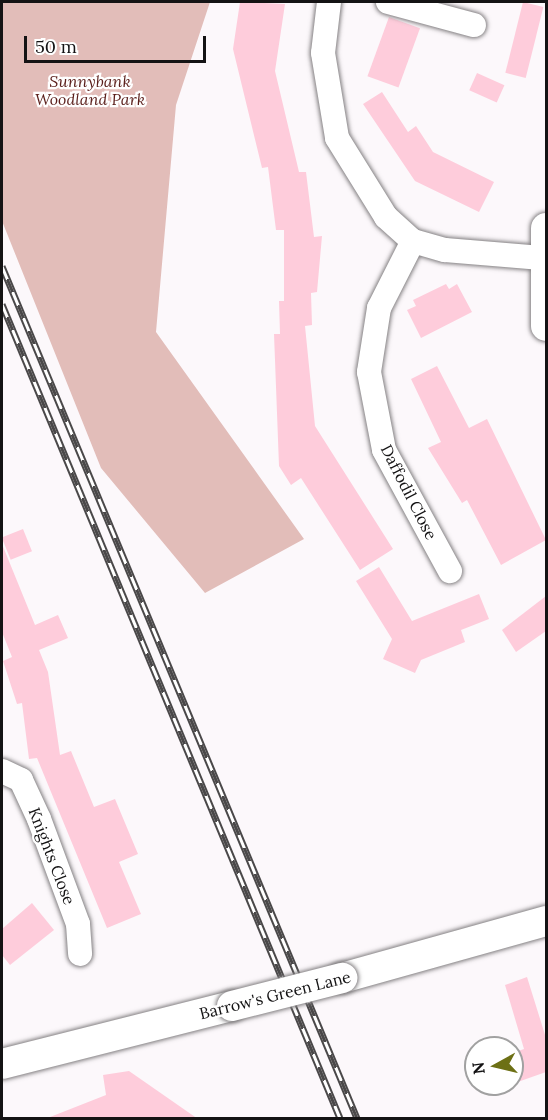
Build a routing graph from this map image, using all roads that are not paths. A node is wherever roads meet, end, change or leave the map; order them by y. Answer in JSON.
{"nodes":[{"id":1,"x":329,"y":2,"type":"edge"},
{"id":2,"x":388,"y":2,"type":"edge"},
{"id":3,"x":474,"y":25,"type":"dead end"},
{"id":4,"x":546,"y":228,"type":"edge"},
{"id":5,"x":413,"y":240,"type":"junction"},
{"id":6,"x":542,"y":258,"type":"junction"},
{"id":7,"x":546,"y":326,"type":"edge"},
{"id":8,"x":450,"y":571,"type":"dead end"},
{"id":9,"x":2,"y":771,"type":"edge"},
{"id":10,"x":546,"y":921,"type":"edge"},
{"id":11,"x":80,"y":954,"type":"dead end"},
{"id":12,"x":2,"y":1064,"type":"edge"}],
"edges":[{"from":1,"to":5,"type":"street"},
{"from":2,"to":3,"type":"street"},
{"from":4,"to":6,"type":"street"},
{"from":5,"to":6,"type":"street"},
{"from":5,"to":8,"type":"street","name":"Daffodil Close"},
{"from":6,"to":7,"type":"street"},
{"from":9,"to":11,"type":"street","name":"Knights Close"},
{"from":10,"to":12,"type":"street","name":"Barrow's Green Lane","bridge":true}]}
